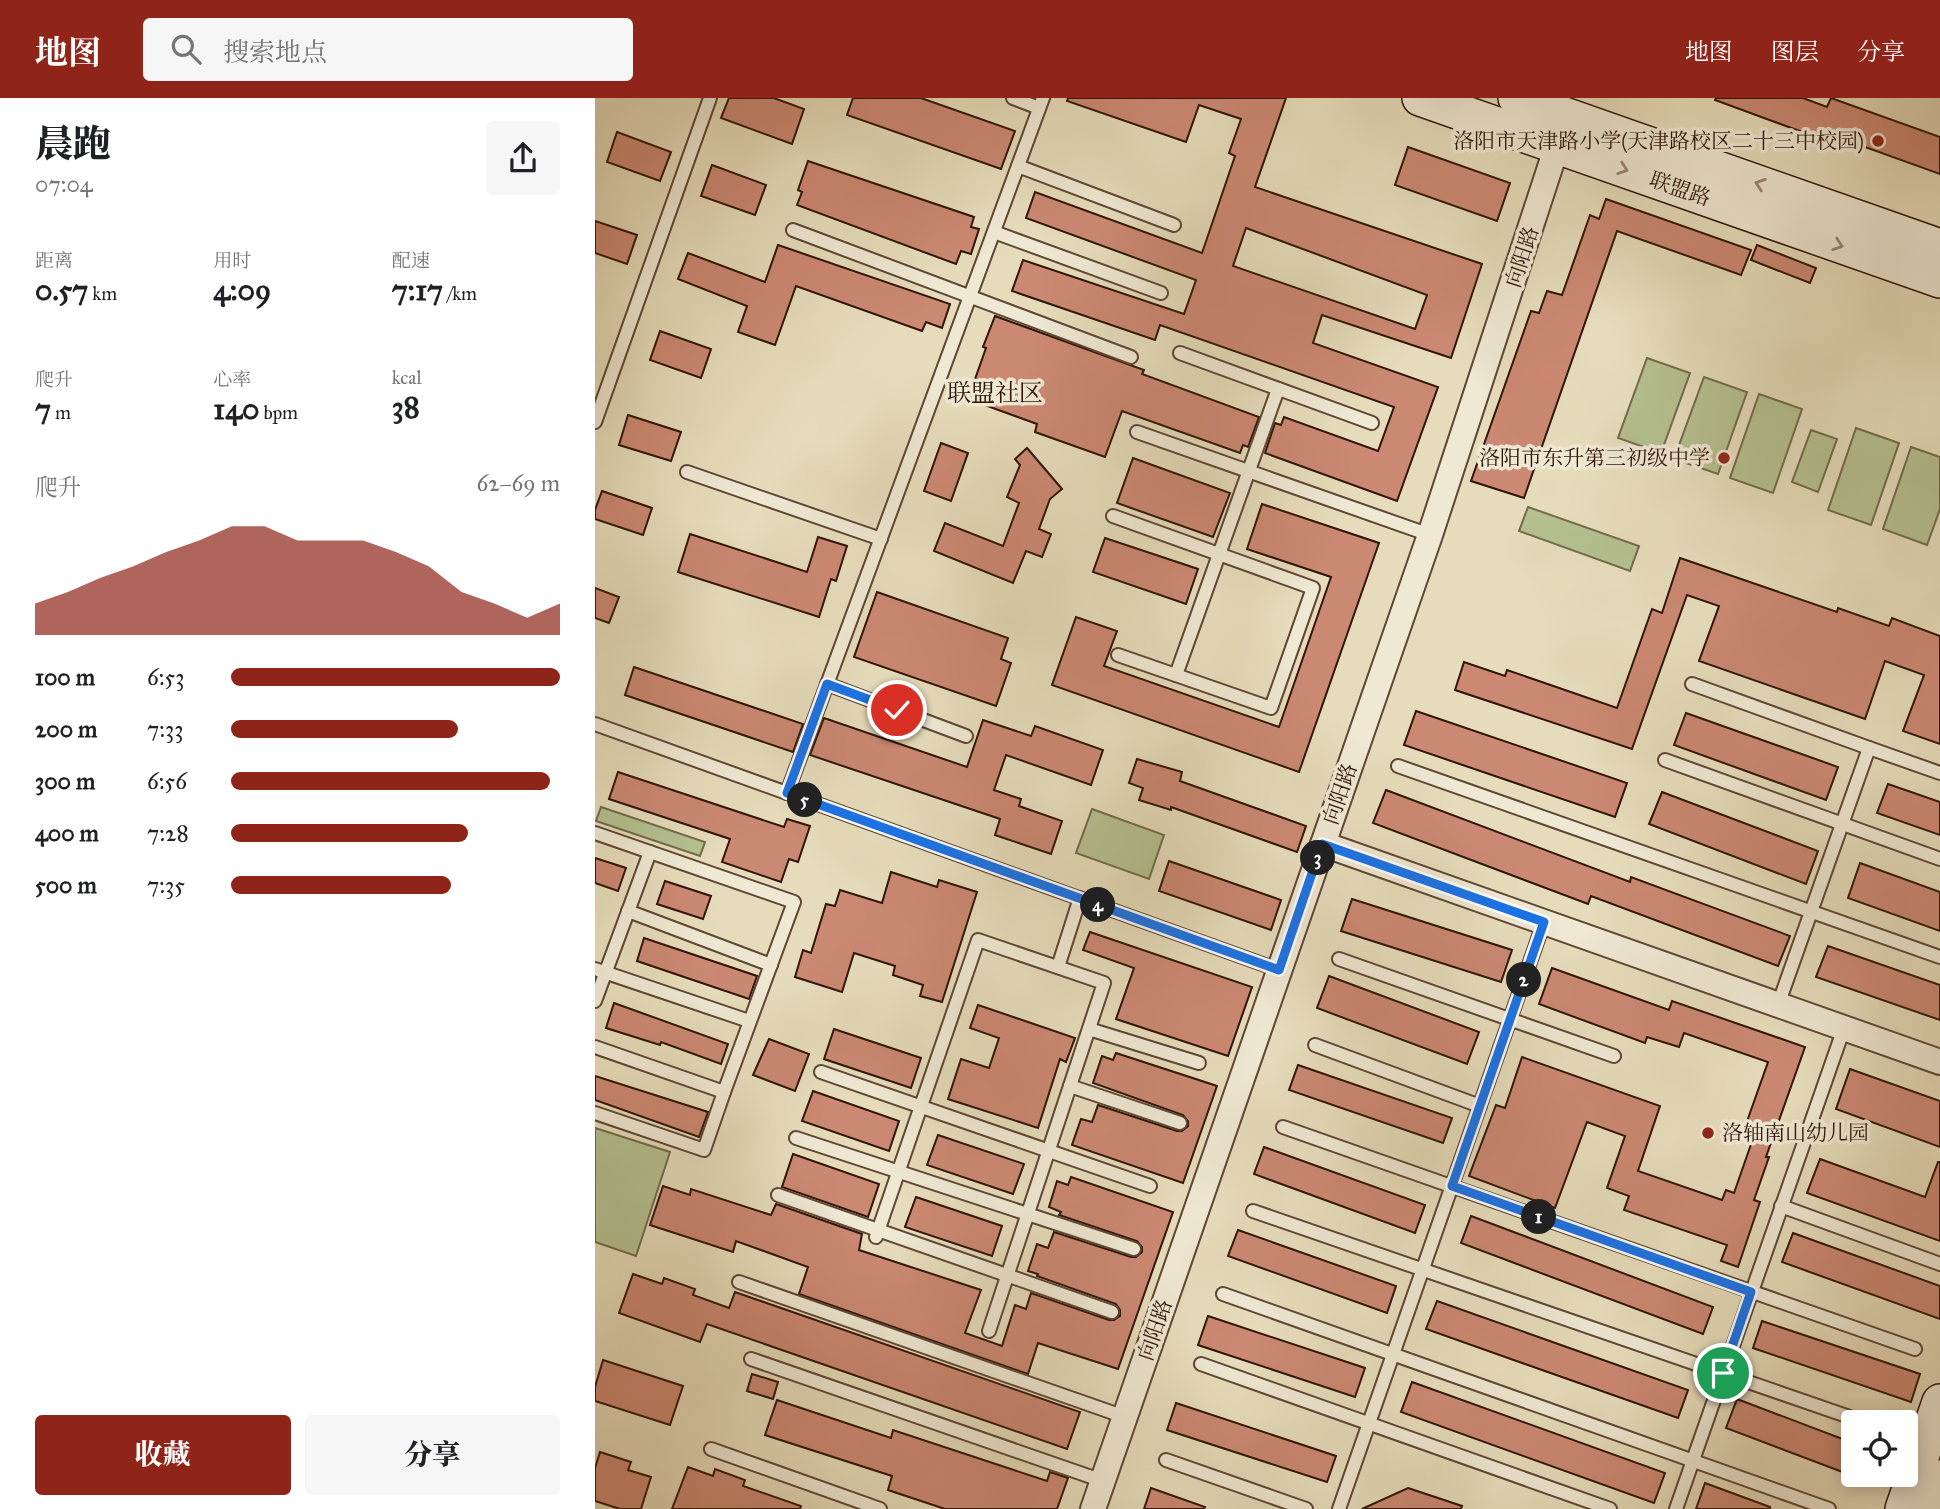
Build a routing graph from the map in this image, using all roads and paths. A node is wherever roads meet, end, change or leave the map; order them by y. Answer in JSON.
{"nodes":[{"id":1,"x":710,"y":98,"type":"edge"},
{"id":2,"x":1013,"y":98,"type":"edge"},
{"id":3,"x":1420,"y":98,"type":"edge"},
{"id":4,"x":1516,"y":98,"type":"edge"},
{"id":5,"x":1041,"y":103,"type":"edge"},
{"id":6,"x":1565,"y":132,"type":"junction"},
{"id":7,"x":1018,"y":166,"type":"junction"},
{"id":8,"x":1174,"y":225,"type":"dead end"},
{"id":9,"x":793,"y":230,"type":"dead end"},
{"id":10,"x":994,"y":232,"type":"junction"},
{"id":11,"x":1940,"y":247,"type":"edge"},
{"id":12,"x":1940,"y":280,"type":"edge"},
{"id":13,"x":1161,"y":293,"type":"dead end"},
{"id":14,"x":970,"y":296,"type":"junction"},
{"id":15,"x":1180,"y":353,"type":"dead end"},
{"id":16,"x":1131,"y":357,"type":"dead end"},
{"id":17,"x":1278,"y":389,"type":"junction"},
{"id":18,"x":595,"y":422,"type":"edge"},
{"id":19,"x":1372,"y":424,"type":"dead end"},
{"id":20,"x":1137,"y":432,"type":"dead end"},
{"id":21,"x":1249,"y":471,"type":"junction"},
{"id":22,"x":687,"y":472,"type":"dead end"},
{"id":23,"x":1113,"y":516,"type":"dead end"},
{"id":24,"x":1430,"y":535,"type":"junction"},
{"id":25,"x":881,"y":539,"type":"junction"},
{"id":26,"x":1219,"y":553,"type":"junction"},
{"id":27,"x":1118,"y":655,"type":"dead end"},
{"id":28,"x":1176,"y":675,"type":"junction"},
{"id":29,"x":827,"y":684,"type":"junction"},
{"id":30,"x":1692,"y":684,"type":"dead end"},
{"id":31,"x":595,"y":724,"type":"edge"},
{"id":32,"x":966,"y":736,"type":"dead end"},
{"id":33,"x":1870,"y":748,"type":"junction"},
{"id":34,"x":1665,"y":760,"type":"dead end"},
{"id":35,"x":1398,"y":766,"type":"dead end"},
{"id":36,"x":1940,"y":773,"type":"edge"},
{"id":37,"x":787,"y":793,"type":"junction"},
{"id":38,"x":1842,"y":824,"type":"junction"},
{"id":39,"x":595,"y":833,"type":"edge"},
{"id":40,"x":1322,"y":844,"type":"junction"},
{"id":41,"x":650,"y":852,"type":"junction"},
{"id":42,"x":1940,"y":859,"type":"edge"},
{"id":43,"x":1080,"y":898,"type":"junction"},
{"id":44,"x":628,"y":911,"type":"junction"},
{"id":45,"x":1811,"y":912,"type":"junction"},
{"id":46,"x":1544,"y":922,"type":"junction"},
{"id":47,"x":1940,"y":957,"type":"edge"},
{"id":48,"x":1339,"y":959,"type":"dead end"},
{"id":49,"x":771,"y":965,"type":"junction"},
{"id":50,"x":1058,"y":967,"type":"junction"},
{"id":51,"x":1279,"y":970,"type":"junction"},
{"id":52,"x":600,"y":971,"type":"edge"},
{"id":53,"x":595,"y":1001,"type":"edge"},
{"id":54,"x":1778,"y":1004,"type":"junction"},
{"id":55,"x":1510,"y":1020,"type":"junction"},
{"id":56,"x":749,"y":1021,"type":"junction"},
{"id":57,"x":1844,"y":1028,"type":"junction"},
{"id":58,"x":1089,"y":1029,"type":"junction"},
{"id":59,"x":1315,"y":1045,"type":"dead end"},
{"id":60,"x":595,"y":1048,"type":"edge"},
{"id":61,"x":1614,"y":1056,"type":"dead end"},
{"id":62,"x":1940,"y":1062,"type":"edge"},
{"id":63,"x":1199,"y":1063,"type":"dead end"},
{"id":64,"x":821,"y":1072,"type":"dead end"},
{"id":65,"x":1070,"y":1086,"type":"junction"},
{"id":66,"x":724,"y":1092,"type":"junction"},
{"id":67,"x":921,"y":1106,"type":"junction"},
{"id":68,"x":1480,"y":1106,"type":"junction"},
{"id":69,"x":595,"y":1113,"type":"edge"},
{"id":70,"x":1180,"y":1123,"type":"dead end"},
{"id":71,"x":1283,"y":1127,"type":"dead end"},
{"id":72,"x":796,"y":1138,"type":"dead end"},
{"id":73,"x":1049,"y":1151,"type":"junction"},
{"id":74,"x":898,"y":1172,"type":"junction"},
{"id":75,"x":1150,"y":1186,"type":"dead end"},
{"id":76,"x":1452,"y":1186,"type":"junction"},
{"id":77,"x":778,"y":1195,"type":"dead end"},
{"id":78,"x":1781,"y":1206,"type":"junction"},
{"id":79,"x":1253,"y":1211,"type":"dead end"},
{"id":80,"x":1028,"y":1214,"type":"junction"},
{"id":81,"x":877,"y":1234,"type":"junction"},
{"id":82,"x":1134,"y":1249,"type":"dead end"},
{"id":83,"x":1940,"y":1265,"type":"edge"},
{"id":84,"x":1423,"y":1270,"type":"junction"},
{"id":85,"x":1008,"y":1275,"type":"junction"},
{"id":86,"x":739,"y":1282,"type":"dead end"},
{"id":87,"x":1751,"y":1292,"type":"junction"},
{"id":88,"x":1223,"y":1294,"type":"dead end"},
{"id":89,"x":1112,"y":1312,"type":"dead end"},
{"id":90,"x":989,"y":1331,"type":"dead end"},
{"id":91,"x":1915,"y":1349,"type":"dead end"},
{"id":92,"x":1393,"y":1354,"type":"junction"},
{"id":93,"x":751,"y":1359,"type":"dead end"},
{"id":94,"x":1201,"y":1364,"type":"dead end"},
{"id":95,"x":1723,"y":1373,"type":"junction"},
{"id":96,"x":1940,"y":1402,"type":"edge"},
{"id":97,"x":1841,"y":1414,"type":"edge"},
{"id":98,"x":1125,"y":1417,"type":"junction"},
{"id":99,"x":1369,"y":1423,"type":"junction"},
{"id":100,"x":711,"y":1449,"type":"dead end"},
{"id":101,"x":1166,"y":1460,"type":"dead end"},
{"id":102,"x":1693,"y":1460,"type":"junction"},
{"id":103,"x":1940,"y":1478,"type":"edge"},
{"id":104,"x":1103,"y":1481,"type":"junction"},
{"id":105,"x":871,"y":1508,"type":"edge"},
{"id":106,"x":1093,"y":1509,"type":"edge"},
{"id":107,"x":1306,"y":1509,"type":"edge"},
{"id":108,"x":1339,"y":1509,"type":"edge"},
{"id":109,"x":1610,"y":1509,"type":"edge"},
{"id":110,"x":1676,"y":1509,"type":"edge"},
{"id":111,"x":1829,"y":1509,"type":"edge"},
{"id":112,"x":1903,"y":1509,"type":"edge"},
{"id":113,"x":1930,"y":1509,"type":"edge"}],
"edges":[{"from":1,"to":18,"type":"lane"},
{"from":2,"to":5,"type":"lane"},
{"from":3,"to":6,"type":"main road","name":"联盟路"},
{"from":4,"to":6,"type":"main road","name":"联盟路"},
{"from":5,"to":7,"type":"lane"},
{"from":11,"to":6,"type":"main road","name":"联盟路","one_way":true},
{"from":6,"to":12,"type":"main road","name":"联盟路","one_way":true},
{"from":6,"to":24,"type":"street","name":"向阳路"},
{"from":7,"to":8,"type":"lane"},
{"from":7,"to":10,"type":"lane"},
{"from":9,"to":14,"type":"lane"},
{"from":10,"to":13,"type":"lane"},
{"from":10,"to":14,"type":"lane"},
{"from":14,"to":16,"type":"lane"},
{"from":14,"to":25,"type":"lane"},
{"from":15,"to":17,"type":"lane"},
{"from":17,"to":19,"type":"lane"},
{"from":17,"to":21,"type":"lane"},
{"from":20,"to":21,"type":"lane"},
{"from":21,"to":24,"type":"lane"},
{"from":21,"to":26,"type":"lane"},
{"from":22,"to":25,"type":"lane"},
{"from":23,"to":26,"type":"lane"},
{"from":24,"to":40,"type":"street","name":"向阳路"},
{"from":25,"to":29,"type":"lane"},
{"from":26,"to":28,"type":"lane"},
{"from":26,"to":28,"type":"lane"},
{"from":27,"to":28,"type":"lane"},
{"from":29,"to":32,"type":"lane"},
{"from":29,"to":37,"type":"lane"},
{"from":30,"to":33,"type":"lane"},
{"from":31,"to":37,"type":"lane"},
{"from":33,"to":36,"type":"lane"},
{"from":33,"to":38,"type":"lane"},
{"from":34,"to":38,"type":"lane"},
{"from":35,"to":45,"type":"lane"},
{"from":37,"to":43,"type":"lane"},
{"from":38,"to":42,"type":"lane"},
{"from":38,"to":45,"type":"lane"},
{"from":39,"to":41,"type":"lane"},
{"from":40,"to":46,"type":"street"},
{"from":40,"to":51,"type":"street","name":"向阳路"},
{"from":41,"to":44,"type":"lane"},
{"from":41,"to":49,"type":"lane"},
{"from":43,"to":50,"type":"lane"},
{"from":43,"to":51,"type":"lane"},
{"from":44,"to":49,"type":"lane"},
{"from":44,"to":52,"type":"lane"},
{"from":45,"to":47,"type":"lane"},
{"from":45,"to":54,"type":"lane"},
{"from":46,"to":54,"type":"street"},
{"from":46,"to":55,"type":"lane"},
{"from":48,"to":55,"type":"lane"},
{"from":49,"to":56,"type":"lane"},
{"from":50,"to":58,"type":"lane"},
{"from":50,"to":67,"type":"lane"},
{"from":51,"to":98,"type":"street","name":"向阳路"},
{"from":52,"to":53,"type":"lane"},
{"from":52,"to":56,"type":"lane"},
{"from":54,"to":57,"type":"street"},
{"from":55,"to":61,"type":"lane"},
{"from":55,"to":68,"type":"lane"},
{"from":56,"to":66,"type":"lane"},
{"from":57,"to":62,"type":"street"},
{"from":57,"to":78,"type":"lane"},
{"from":58,"to":63,"type":"lane"},
{"from":58,"to":65,"type":"lane"},
{"from":59,"to":68,"type":"lane"},
{"from":60,"to":66,"type":"lane"},
{"from":64,"to":67,"type":"lane"},
{"from":65,"to":70,"type":"lane"},
{"from":65,"to":73,"type":"lane"},
{"from":66,"to":69,"type":"lane"},
{"from":67,"to":73,"type":"lane"},
{"from":67,"to":74,"type":"lane"},
{"from":68,"to":76,"type":"lane"},
{"from":71,"to":76,"type":"lane"},
{"from":72,"to":74,"type":"lane"},
{"from":73,"to":75,"type":"lane"},
{"from":73,"to":80,"type":"lane"},
{"from":74,"to":80,"type":"lane"},
{"from":74,"to":81,"type":"lane"},
{"from":76,"to":84,"type":"lane"},
{"from":76,"to":87,"type":"lane"},
{"from":77,"to":81,"type":"lane"},
{"from":78,"to":83,"type":"lane"},
{"from":78,"to":87,"type":"lane"},
{"from":79,"to":84,"type":"lane"},
{"from":80,"to":82,"type":"lane"},
{"from":80,"to":85,"type":"lane"},
{"from":81,"to":85,"type":"lane"},
{"from":84,"to":92,"type":"lane"},
{"from":84,"to":95,"type":"lane"},
{"from":85,"to":89,"type":"lane"},
{"from":85,"to":90,"type":"lane"},
{"from":86,"to":98,"type":"lane"},
{"from":87,"to":91,"type":"lane"},
{"from":87,"to":95,"type":"lane"},
{"from":88,"to":92,"type":"lane"},
{"from":92,"to":99,"type":"lane"},
{"from":92,"to":102,"type":"lane"},
{"from":93,"to":104,"type":"lane"},
{"from":94,"to":99,"type":"lane"},
{"from":95,"to":97,"type":"lane"},
{"from":95,"to":102,"type":"lane"},
{"from":96,"to":112,"type":"main road"},
{"from":98,"to":104,"type":"street","name":"向阳路"},
{"from":99,"to":108,"type":"lane"},
{"from":99,"to":109,"type":"lane"},
{"from":100,"to":105,"type":"lane"},
{"from":101,"to":107,"type":"lane"},
{"from":102,"to":110,"type":"lane"},
{"from":102,"to":111,"type":"lane"},
{"from":103,"to":113,"type":"main road"},
{"from":104,"to":106,"type":"street","name":"向阳路"}]}
